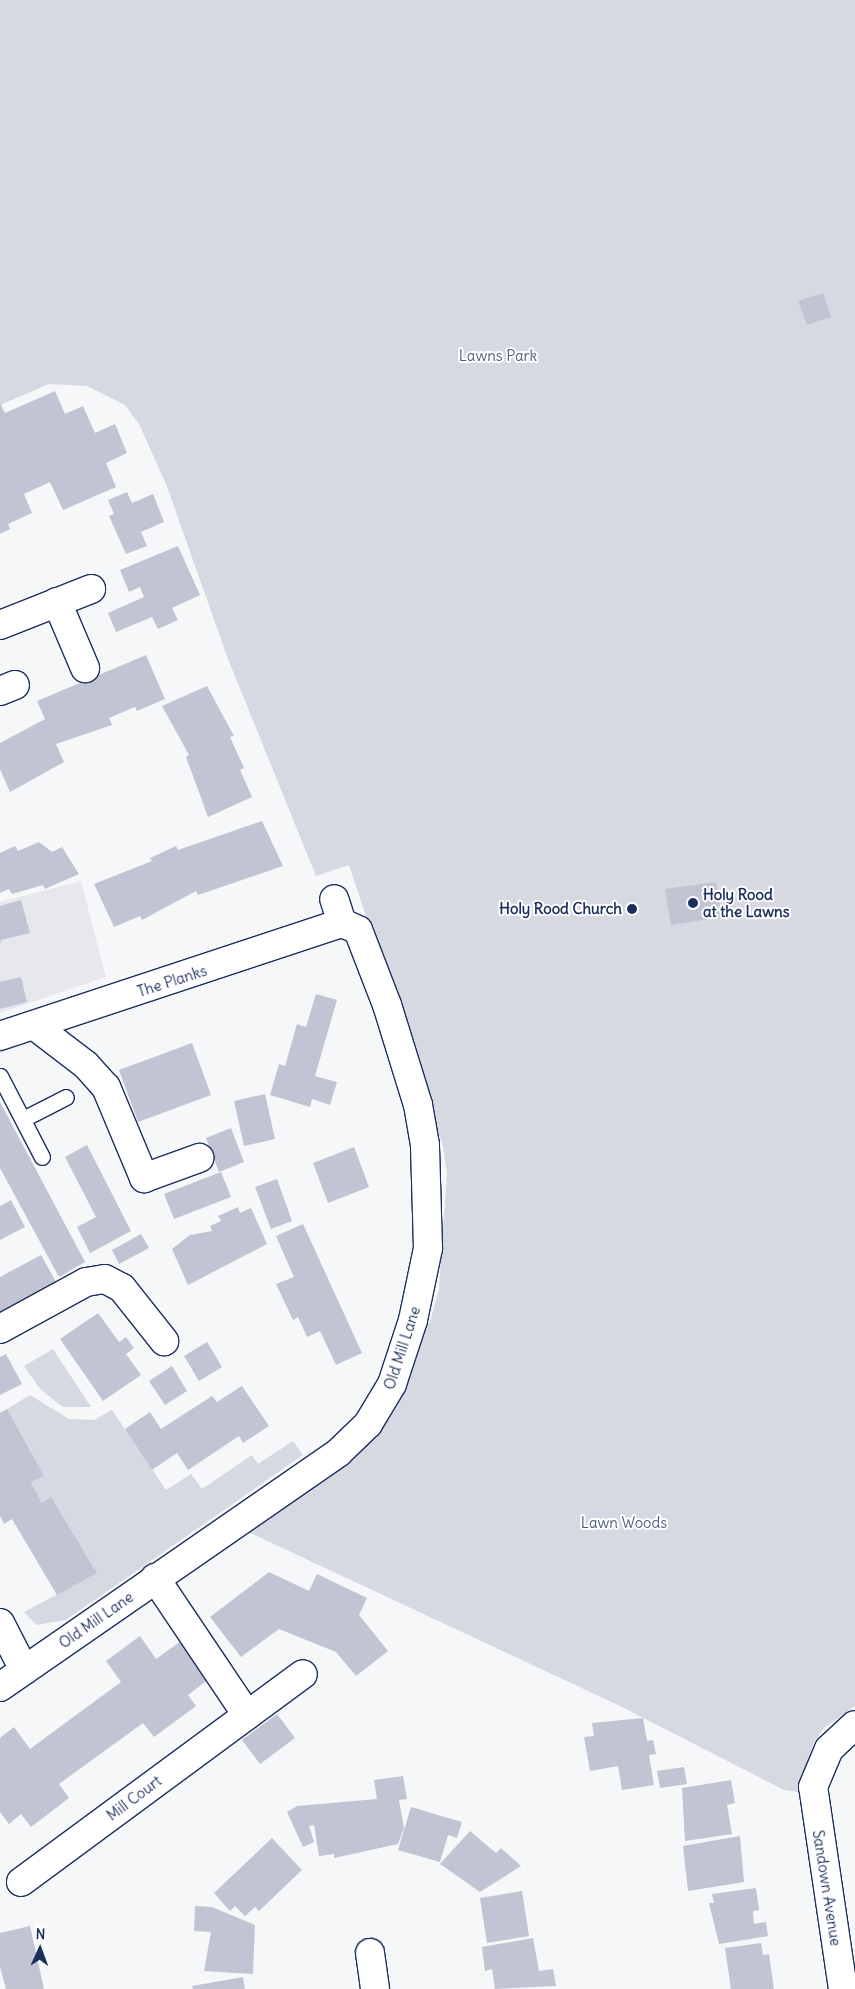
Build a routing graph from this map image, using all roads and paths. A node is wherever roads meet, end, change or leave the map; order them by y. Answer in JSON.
{"nodes":[{"id":1,"x":91,"y":589,"type":"dead end"},
{"id":2,"x":57,"y":602,"type":"junction"},
{"id":3,"x":0,"y":625,"type":"edge"},
{"id":4,"x":84,"y":668,"type":"dead end"},
{"id":5,"x":338,"y":911,"type":"joint"},
{"id":6,"x":35,"y":1026,"type":"junction"},
{"id":7,"x":0,"y":1036,"type":"edge"},
{"id":8,"x":0,"y":1076,"type":"edge"},
{"id":9,"x":66,"y":1097,"type":"dead end"},
{"id":10,"x":23,"y":1119,"type":"junction"},
{"id":11,"x":42,"y":1157,"type":"dead end"},
{"id":12,"x":199,"y":1158,"type":"dead end"},
{"id":13,"x":0,"y":1329,"type":"edge"},
{"id":14,"x":163,"y":1342,"type":"dead end"},
{"id":15,"x":155,"y":1578,"type":"junction"},
{"id":16,"x":0,"y":1623,"type":"edge"},
{"id":17,"x":24,"y":1670,"type":"junction"},
{"id":18,"x":303,"y":1674,"type":"dead end"},
{"id":19,"x":0,"y":1687,"type":"edge"},
{"id":20,"x":247,"y":1715,"type":"junction"},
{"id":21,"x":855,"y":1725,"type":"edge"},
{"id":22,"x":22,"y":1882,"type":"dead end"},
{"id":23,"x":370,"y":1953,"type":"dead end"},
{"id":24,"x":376,"y":1989,"type":"edge"},
{"id":25,"x":843,"y":1989,"type":"edge"}],
"edges":[{"from":1,"to":2,"type":"street"},
{"from":2,"to":3,"type":"street"},
{"from":2,"to":4,"type":"street"},
{"from":5,"to":6,"type":"street","name":"The Planks"},
{"from":5,"to":15,"type":"street","name":"Old Mill Lane"},
{"from":6,"to":7,"type":"street","name":"The Planks"},
{"from":6,"to":12,"type":"street"},
{"from":8,"to":10,"type":"lane"},
{"from":9,"to":10,"type":"lane"},
{"from":10,"to":11,"type":"lane"},
{"from":13,"to":14,"type":"street"},
{"from":15,"to":17,"type":"street","name":"Old Mill Lane"},
{"from":15,"to":20,"type":"street"},
{"from":16,"to":17,"type":"street"},
{"from":17,"to":19,"type":"street","name":"Old Mill Lane"},
{"from":18,"to":20,"type":"street","name":"Mill Court"},
{"from":20,"to":22,"type":"street","name":"Mill Court"},
{"from":21,"to":25,"type":"street","name":"Sandown Avenue"},
{"from":23,"to":24,"type":"street"}]}
